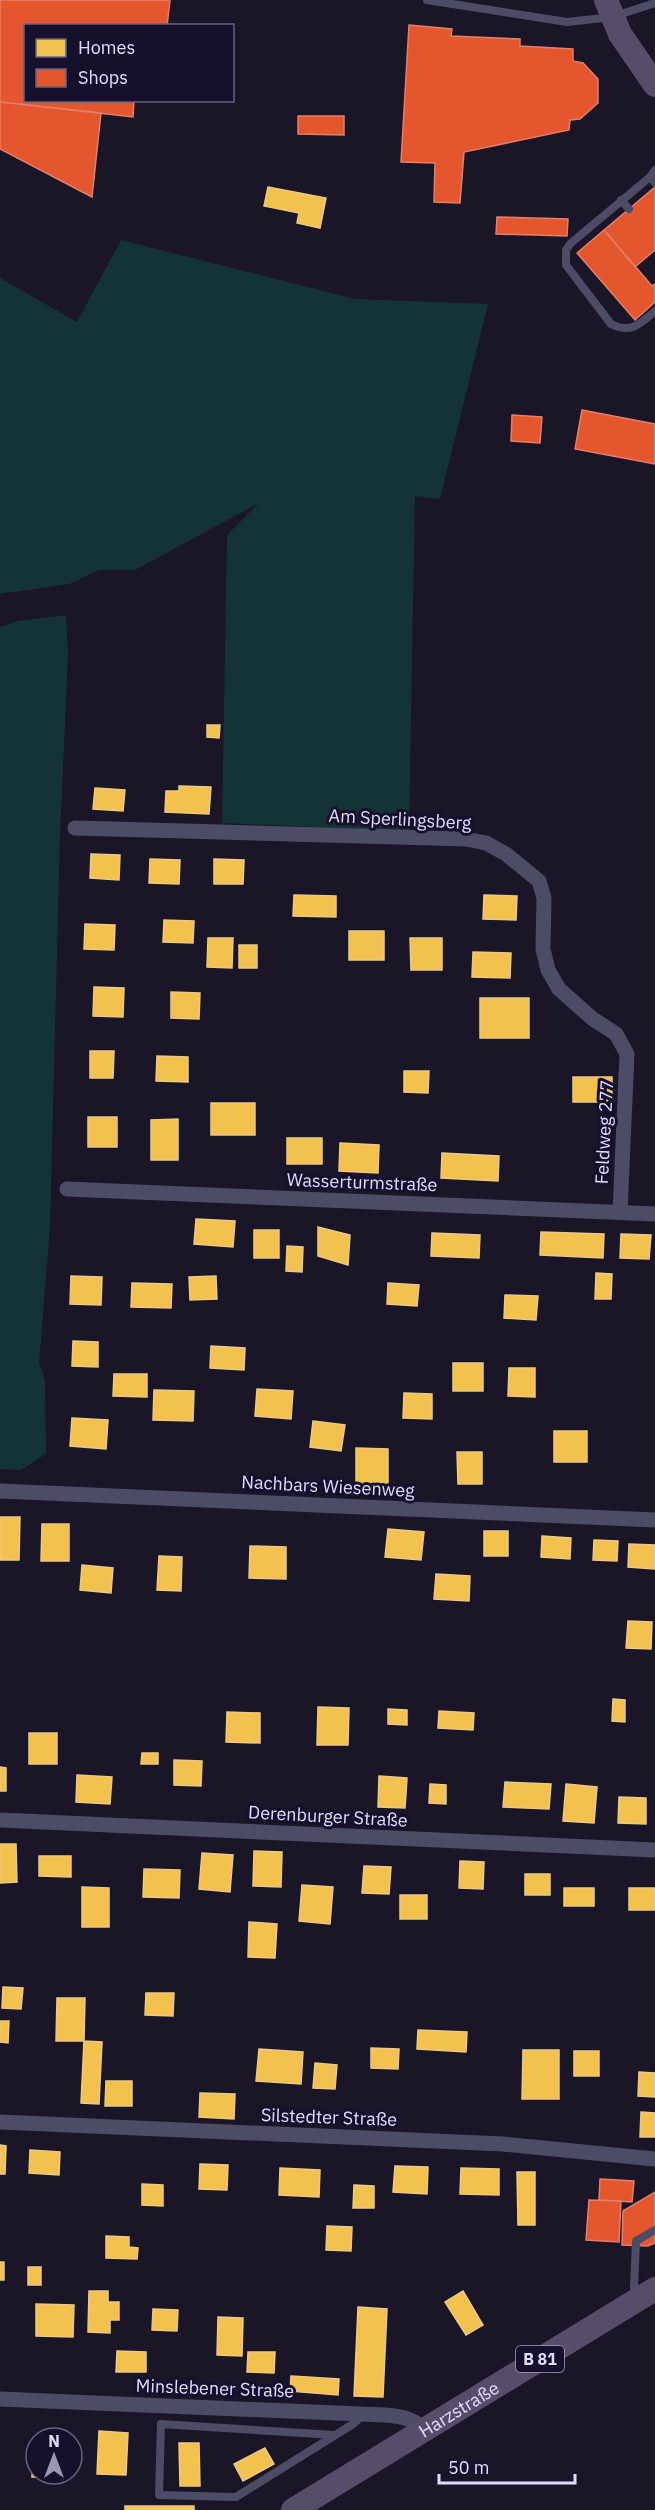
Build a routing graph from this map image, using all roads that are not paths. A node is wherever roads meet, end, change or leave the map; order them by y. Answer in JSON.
{"nodes":[{"id":1,"x":427,"y":0,"type":"edge"},
{"id":2,"x":655,"y":3,"type":"edge"},
{"id":3,"x":609,"y":8,"type":"edge"},
{"id":4,"x":655,"y":85,"type":"edge"},
{"id":5,"x":653,"y":177,"type":"edge"},
{"id":6,"x":621,"y":200,"type":"junction"},
{"id":7,"x":629,"y":209,"type":"dead end"},
{"id":8,"x":655,"y":311,"type":"edge"},
{"id":9,"x":75,"y":828,"type":"dead end"},
{"id":10,"x":627,"y":1054,"type":"joint"},
{"id":11,"x":67,"y":1189,"type":"dead end"},
{"id":12,"x":620,"y":1212,"type":"junction"},
{"id":13,"x":655,"y":1214,"type":"edge"},
{"id":14,"x":0,"y":1491,"type":"edge"},
{"id":15,"x":655,"y":1520,"type":"edge"},
{"id":16,"x":0,"y":1820,"type":"edge"},
{"id":17,"x":655,"y":1850,"type":"edge"},
{"id":18,"x":0,"y":2122,"type":"edge"},
{"id":19,"x":655,"y":2160,"type":"edge"},
{"id":20,"x":655,"y":2230,"type":"edge"},
{"id":21,"x":648,"y":2293,"type":"edge"},
{"id":22,"x":0,"y":2398,"type":"edge"},
{"id":23,"x":364,"y":2414,"type":"junction"},
{"id":24,"x":426,"y":2429,"type":"junction"},
{"id":25,"x":334,"y":2435,"type":"junction"},
{"id":26,"x":293,"y":2510,"type":"edge"}],
"edges":[{"from":1,"to":3,"type":"lane"},
{"from":2,"to":3,"type":"lane"},
{"from":3,"to":4,"type":"main road"},
{"from":5,"to":6,"type":"lane"},
{"from":6,"to":7,"type":"lane"},
{"from":6,"to":8,"type":"lane"},
{"from":9,"to":10,"type":"street","name":"Am Sperlingsberg"},
{"from":10,"to":12,"type":"street","name":"Feldweg 277"},
{"from":11,"to":12,"type":"street","name":"Wasserturmstraße"},
{"from":12,"to":13,"type":"street","name":"Wasserturmstraße"},
{"from":14,"to":15,"type":"street","name":"Nachbars Wiesenweg"},
{"from":16,"to":17,"type":"street","name":"Derenburger Straße"},
{"from":18,"to":19,"type":"street","name":"Silstedter Straße"},
{"from":20,"to":21,"type":"lane"},
{"from":21,"to":24,"type":"main road","name":"Harzstraße","number":"B 81"},
{"from":22,"to":23,"type":"street","name":"Minslebener Straße"},
{"from":23,"to":24,"type":"street","name":"Minslebener Straße"},
{"from":23,"to":25,"type":"lane"},
{"from":24,"to":26,"type":"main road","name":"Harzstraße","number":"B 81"},
{"from":25,"to":25,"type":"lane"}]}
